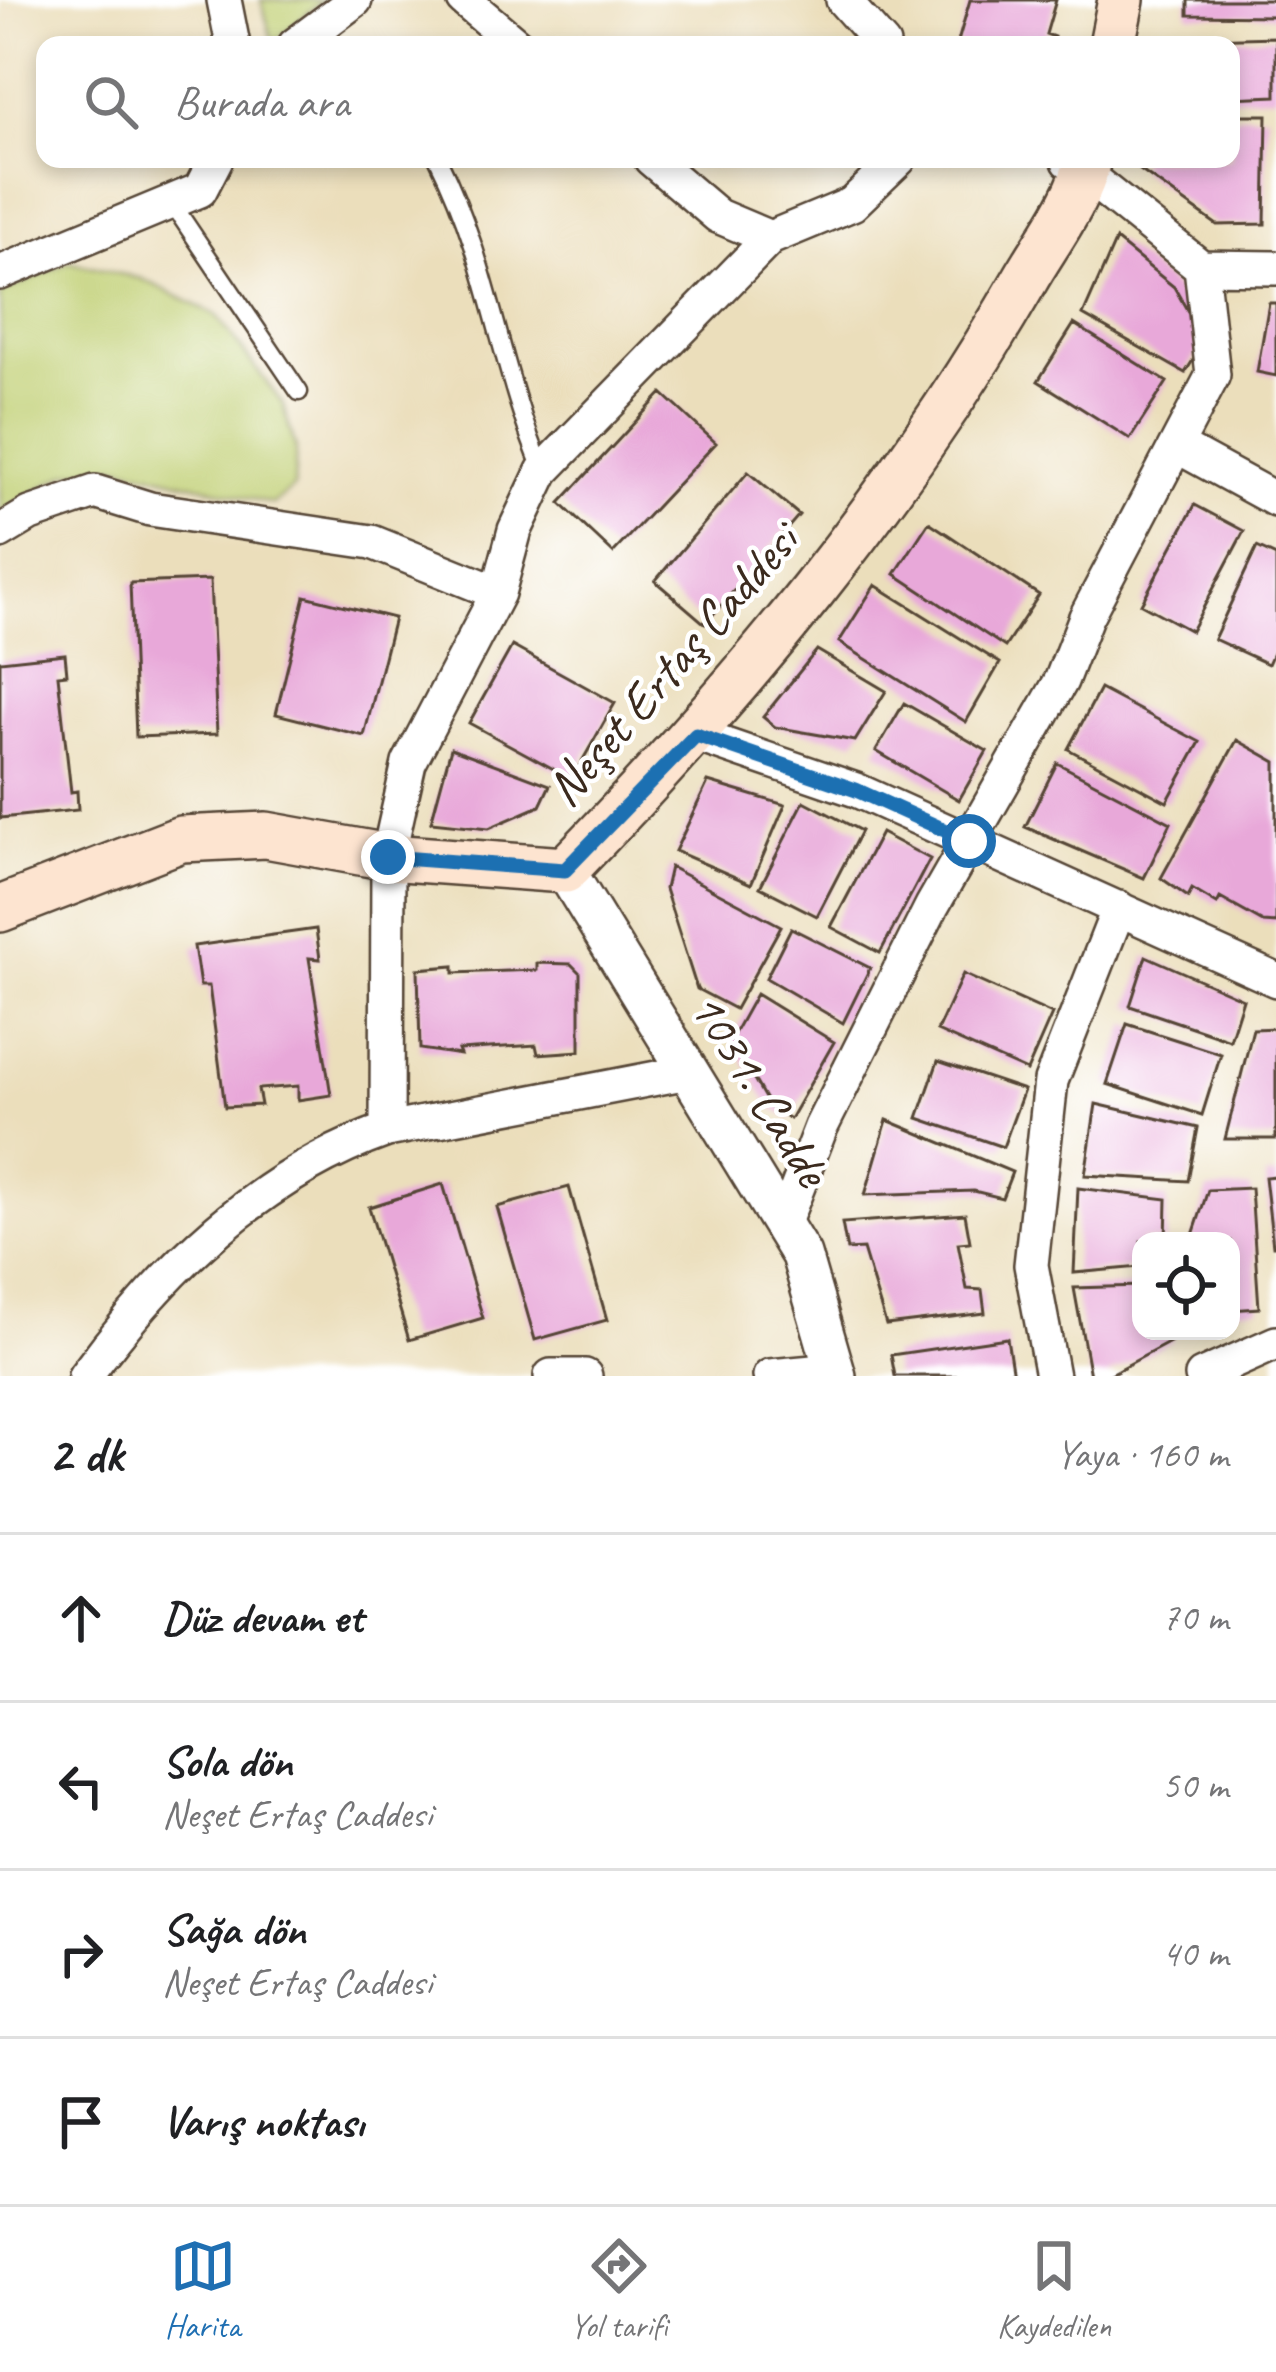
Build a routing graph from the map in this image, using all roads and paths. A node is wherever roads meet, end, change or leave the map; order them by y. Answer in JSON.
{"nodes":[{"id":1,"x":224,"y":0,"type":"edge"},
{"id":2,"x":355,"y":0,"type":"edge"},
{"id":3,"x":464,"y":0,"type":"edge"},
{"id":4,"x":1121,"y":0,"type":"edge"},
{"id":5,"x":840,"y":2,"type":"edge"},
{"id":6,"x":231,"y":36,"type":"edge"},
{"id":7,"x":307,"y":36,"type":"edge"},
{"id":8,"x":506,"y":36,"type":"edge"},
{"id":9,"x":874,"y":36,"type":"edge"},
{"id":10,"x":1114,"y":36,"type":"edge"},
{"id":11,"x":211,"y":168,"type":"edge"},
{"id":12,"x":442,"y":168,"type":"edge"},
{"id":13,"x":662,"y":168,"type":"edge"},
{"id":14,"x":890,"y":168,"type":"edge"},
{"id":15,"x":1078,"y":168,"type":"edge"},
{"id":16,"x":1085,"y":168,"type":"edge"},
{"id":17,"x":171,"y":202,"type":"junction"},
{"id":18,"x":770,"y":238,"type":"junction"},
{"id":19,"x":1201,"y":267,"type":"junction"},
{"id":20,"x":1276,"y":268,"type":"edge"},
{"id":21,"x":0,"y":273,"type":"edge"},
{"id":22,"x":299,"y":392,"type":"dead end"},
{"id":23,"x":1179,"y":448,"type":"junction"},
{"id":24,"x":543,"y":471,"type":"junction"},
{"id":25,"x":1276,"y":500,"type":"edge"},
{"id":26,"x":0,"y":532,"type":"edge"},
{"id":27,"x":498,"y":593,"type":"junction"},
{"id":28,"x":696,"y":735,"type":"junction"},
{"id":29,"x":969,"y":841,"type":"junction"},
{"id":30,"x":388,"y":857,"type":"junction"},
{"id":31,"x":565,"y":870,"type":"junction"},
{"id":32,"x":1119,"y":908,"type":"junction"},
{"id":33,"x":0,"y":909,"type":"edge"},
{"id":34,"x":1276,"y":980,"type":"edge"},
{"id":35,"x":688,"y":1072,"type":"junction"},
{"id":36,"x":387,"y":1130,"type":"junction"},
{"id":37,"x":782,"y":1225,"type":"junction"},
{"id":38,"x":1276,"y":1343,"type":"edge"},
{"id":39,"x":836,"y":1373,"type":"edge"},
{"id":40,"x":85,"y":1376,"type":"edge"},
{"id":41,"x":551,"y":1376,"type":"edge"},
{"id":42,"x":584,"y":1376,"type":"edge"},
{"id":43,"x":770,"y":1376,"type":"edge"},
{"id":44,"x":1052,"y":1376,"type":"edge"},
{"id":45,"x":1202,"y":1376,"type":"edge"}],
"edges":[{"from":1,"to":6,"type":"street"},
{"from":2,"to":7,"type":"street"},
{"from":3,"to":8,"type":"street"},
{"from":4,"to":10,"type":"main road"},
{"from":5,"to":9,"type":"street"},
{"from":11,"to":17,"type":"street"},
{"from":12,"to":24,"type":"lane"},
{"from":13,"to":18,"type":"street"},
{"from":14,"to":18,"type":"street"},
{"from":15,"to":28,"type":"main road","name":"Neşet Ertaş Caddesi"},
{"from":16,"to":19,"type":"street"},
{"from":17,"to":21,"type":"street"},
{"from":17,"to":22,"type":"lane"},
{"from":18,"to":24,"type":"street"},
{"from":19,"to":20,"type":"street"},
{"from":19,"to":23,"type":"street"},
{"from":23,"to":25,"type":"street"},
{"from":23,"to":29,"type":"street"},
{"from":24,"to":27,"type":"street"},
{"from":26,"to":27,"type":"street"},
{"from":27,"to":30,"type":"street"},
{"from":28,"to":29,"type":"street"},
{"from":28,"to":31,"type":"main road","name":"Neşet Ertaş Caddesi"},
{"from":29,"to":32,"type":"street"},
{"from":29,"to":37,"type":"street"},
{"from":30,"to":31,"type":"main road","name":"Neşet Ertaş Caddesi"},
{"from":30,"to":33,"type":"main road","name":"Neşet Ertaş Caddesi"},
{"from":30,"to":36,"type":"street"},
{"from":31,"to":35,"type":"street","name":"1031. Cadde"},
{"from":32,"to":34,"type":"street"},
{"from":32,"to":44,"type":"street"},
{"from":35,"to":36,"type":"street"},
{"from":35,"to":37,"type":"street","name":"1031. Cadde"},
{"from":36,"to":40,"type":"street"},
{"from":37,"to":39,"type":"street","name":"1031. Cadde"},
{"from":38,"to":45,"type":"street"},
{"from":39,"to":43,"type":"street"},
{"from":41,"to":42,"type":"street"}]}
